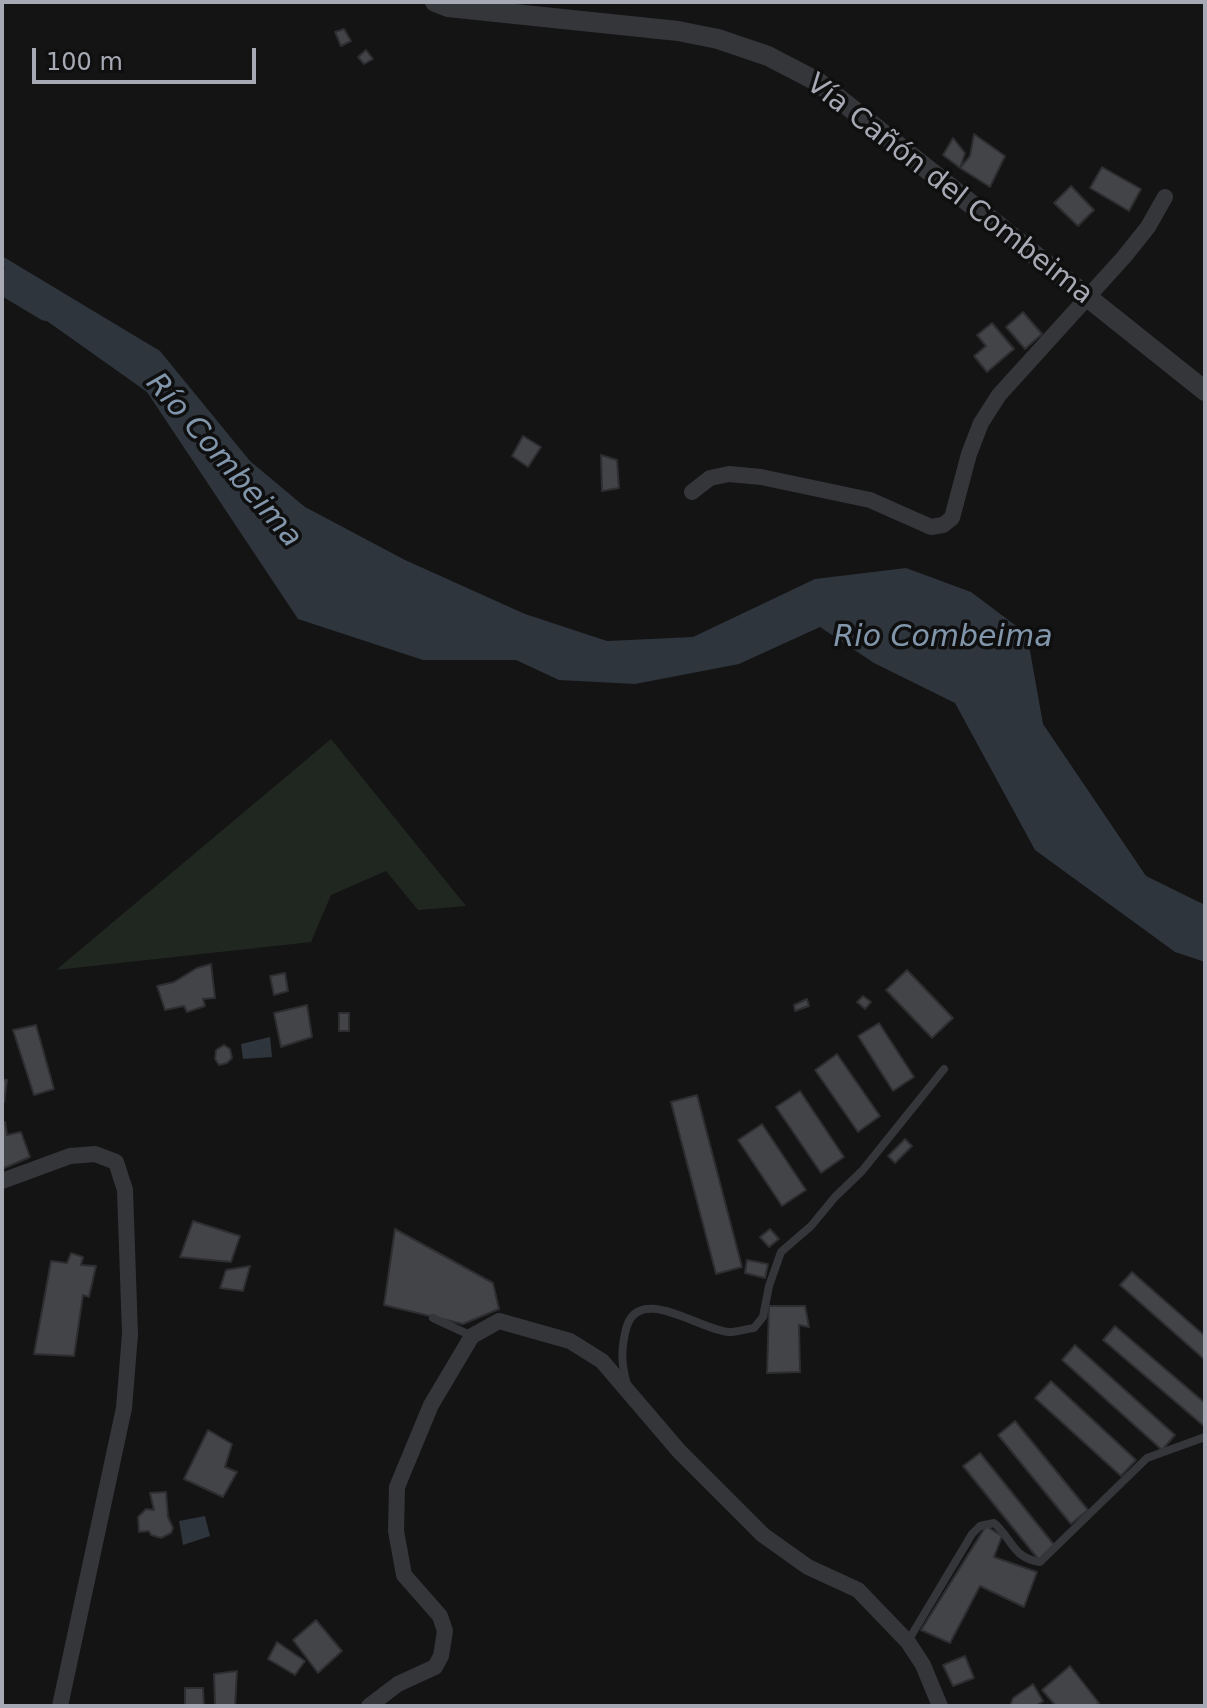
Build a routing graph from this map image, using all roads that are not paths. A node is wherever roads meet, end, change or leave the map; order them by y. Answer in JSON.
{"nodes":[{"id":1,"x":435,"y":2,"type":"edge"},
{"id":2,"x":1165,"y":197,"type":"dead end"},
{"id":3,"x":1086,"y":297,"type":"junction"},
{"id":4,"x":1205,"y":391,"type":"edge"},
{"id":5,"x":692,"y":492,"type":"dead end"},
{"id":6,"x":944,"y":1069,"type":"dead end"},
{"id":7,"x":2,"y":1181,"type":"edge"},
{"id":8,"x":433,"y":1318,"type":"dead end"},
{"id":9,"x":472,"y":1336,"type":"junction"},
{"id":10,"x":628,"y":1388,"type":"junction"},
{"id":11,"x":1205,"y":1437,"type":"edge"},
{"id":12,"x":908,"y":1642,"type":"junction"},
{"id":13,"x":60,"y":1706,"type":"edge"},
{"id":14,"x":369,"y":1706,"type":"edge"},
{"id":15,"x":940,"y":1706,"type":"edge"}],
"edges":[{"from":1,"to":3,"type":"street","name":"Vía Cañón del Combeima"},
{"from":2,"to":3,"type":"street"},
{"from":3,"to":4,"type":"street","name":"Vía Cañón del Combeima"},
{"from":3,"to":5,"type":"street"},
{"from":6,"to":10,"type":"lane"},
{"from":7,"to":13,"type":"street"},
{"from":8,"to":9,"type":"lane"},
{"from":9,"to":10,"type":"street"},
{"from":9,"to":14,"type":"street"},
{"from":10,"to":12,"type":"street"},
{"from":11,"to":12,"type":"lane"},
{"from":12,"to":15,"type":"street"}]}
